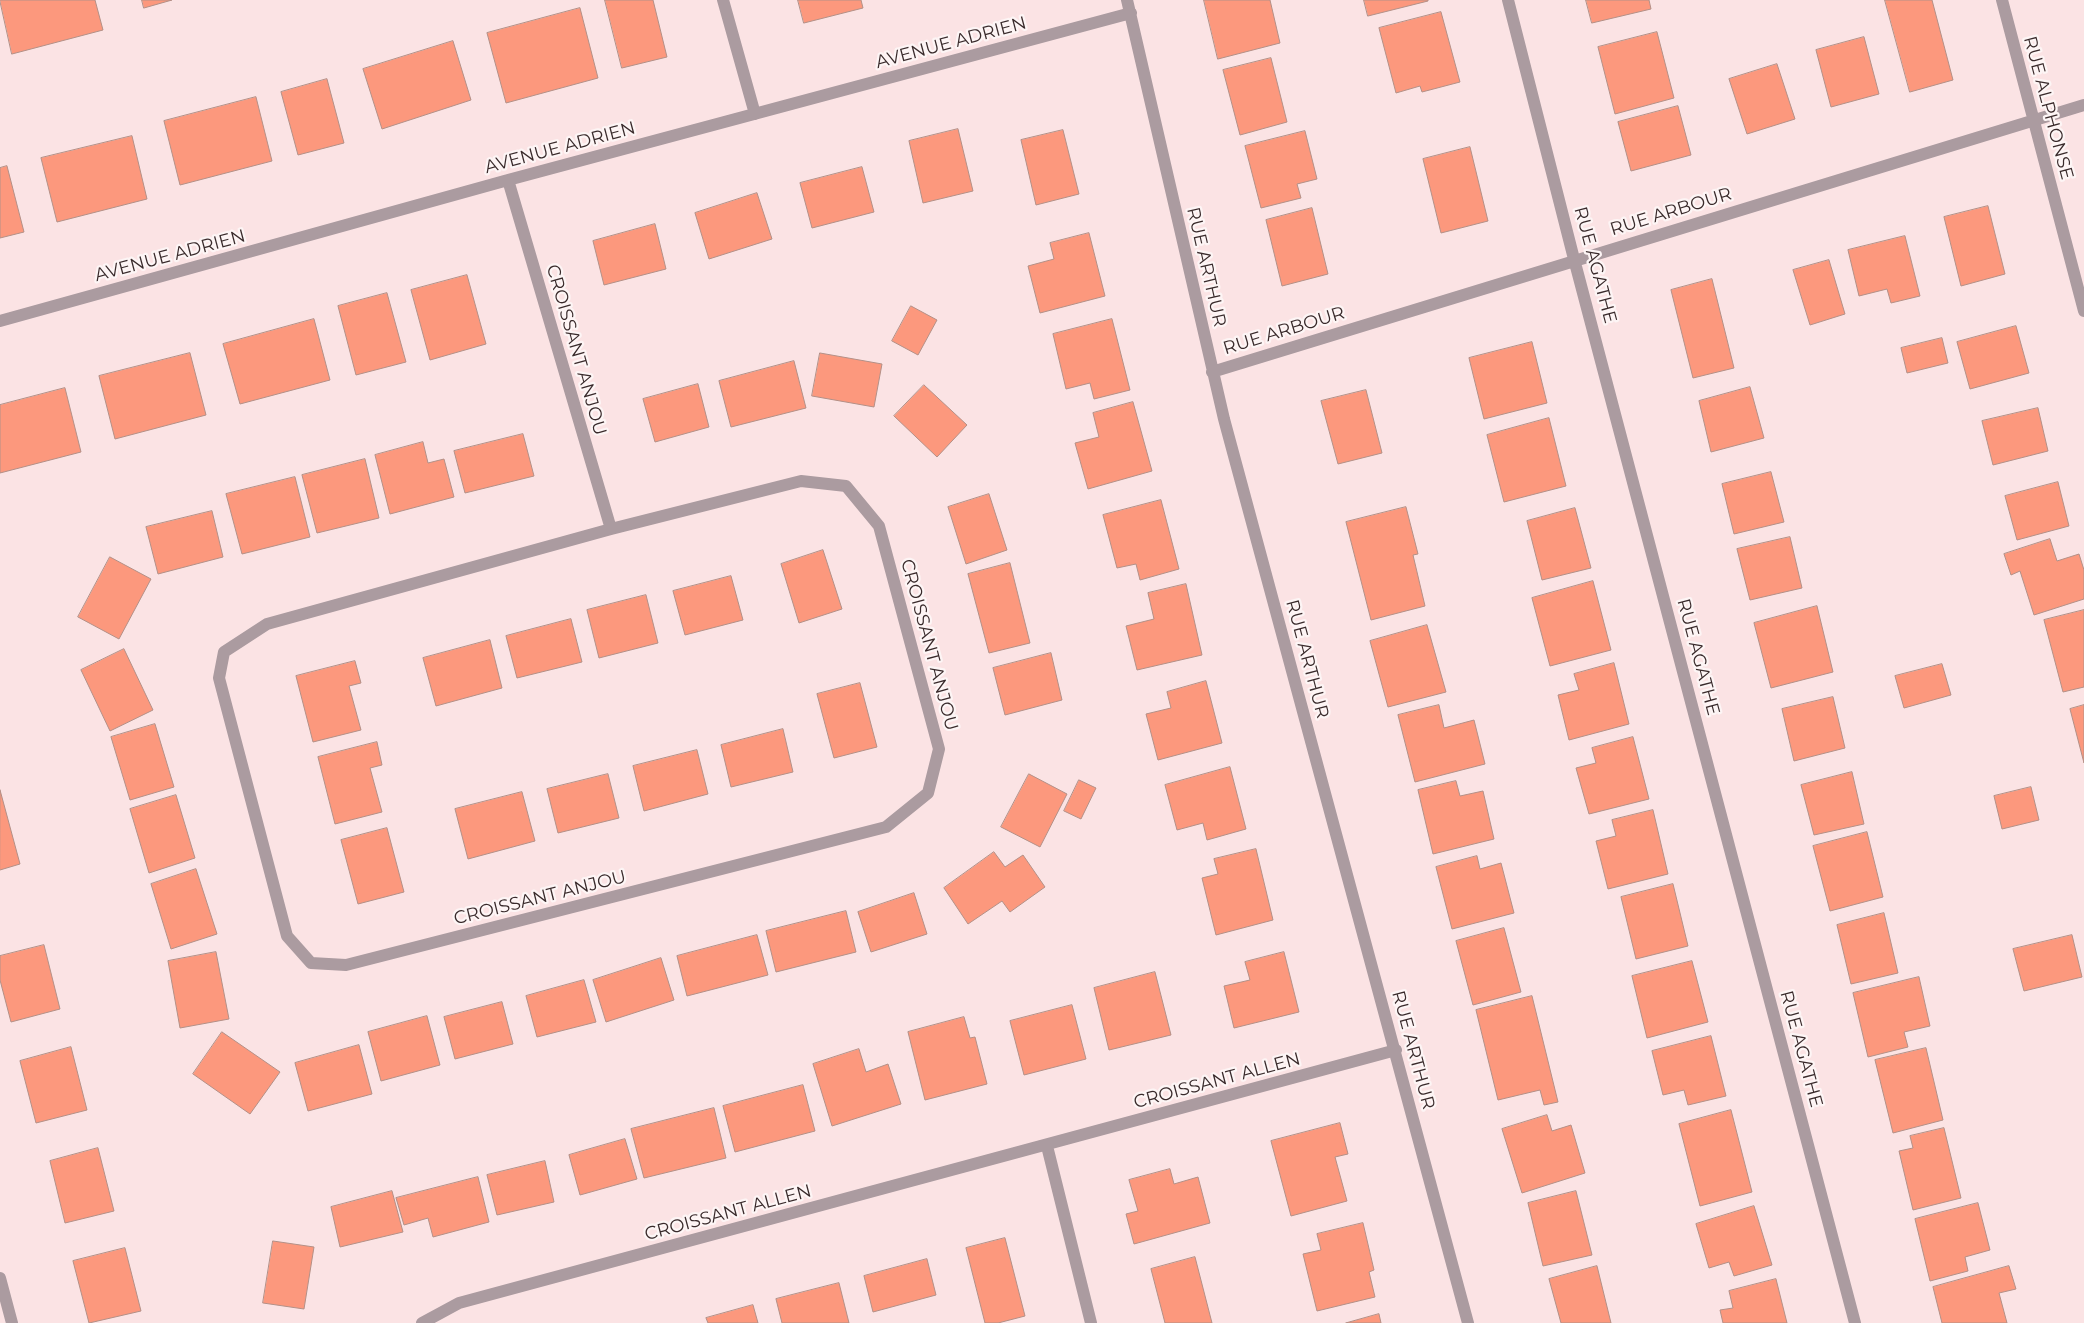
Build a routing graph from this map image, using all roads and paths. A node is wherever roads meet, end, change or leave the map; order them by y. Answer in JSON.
{"nodes":[{"id":1,"x":723,"y":0,"type":"edge"},
{"id":2,"x":1127,"y":0,"type":"edge"},
{"id":3,"x":1508,"y":0,"type":"edge"},
{"id":4,"x":2002,"y":0,"type":"edge"},
{"id":5,"x":1130,"y":13,"type":"junction"},
{"id":6,"x":2084,"y":105,"type":"edge"},
{"id":7,"x":754,"y":114,"type":"junction"},
{"id":8,"x":2033,"y":121,"type":"junction"},
{"id":9,"x":508,"y":180,"type":"junction"},
{"id":10,"x":1574,"y":259,"type":"junction"},
{"id":11,"x":2084,"y":311,"type":"edge"},
{"id":12,"x":0,"y":321,"type":"edge"},
{"id":13,"x":1212,"y":372,"type":"junction"},
{"id":14,"x":611,"y":529,"type":"junction"},
{"id":15,"x":1396,"y":1050,"type":"junction"},
{"id":16,"x":1047,"y":1146,"type":"junction"},
{"id":17,"x":0,"y":1278,"type":"edge"},
{"id":18,"x":12,"y":1323,"type":"edge"},
{"id":19,"x":422,"y":1323,"type":"edge"},
{"id":20,"x":1091,"y":1323,"type":"edge"},
{"id":21,"x":1468,"y":1323,"type":"edge"},
{"id":22,"x":1855,"y":1323,"type":"edge"}],
"edges":[{"from":1,"to":7,"type":"street"},
{"from":2,"to":5,"type":"street","name":"RUE ARTHUR"},
{"from":3,"to":10,"type":"street","name":"RUE AGATHE"},
{"from":4,"to":8,"type":"street","name":"RUE ALPHONSE"},
{"from":5,"to":7,"type":"street","name":"AVENUE ADRIEN"},
{"from":5,"to":13,"type":"street","name":"RUE ARTHUR"},
{"from":6,"to":8,"type":"street","name":"RUE ARBOUR"},
{"from":7,"to":9,"type":"street","name":"AVENUE ADRIEN"},
{"from":8,"to":10,"type":"street","name":"RUE ARBOUR"},
{"from":8,"to":11,"type":"street","name":"RUE ALPHONSE"},
{"from":9,"to":12,"type":"street","name":"AVENUE ADRIEN"},
{"from":9,"to":14,"type":"street","name":"CROISSANT ANJOU"},
{"from":10,"to":13,"type":"street","name":"RUE ARBOUR"},
{"from":10,"to":22,"type":"street","name":"RUE AGATHE"},
{"from":13,"to":15,"type":"street","name":"RUE ARTHUR"},
{"from":14,"to":14,"type":"street","name":"CROISSANT ANJOU"},
{"from":15,"to":16,"type":"street","name":"CROISSANT ALLEN"},
{"from":15,"to":21,"type":"street","name":"RUE ARTHUR"},
{"from":16,"to":19,"type":"street","name":"CROISSANT ALLEN"},
{"from":16,"to":20,"type":"street"},
{"from":17,"to":18,"type":"street"}]}
